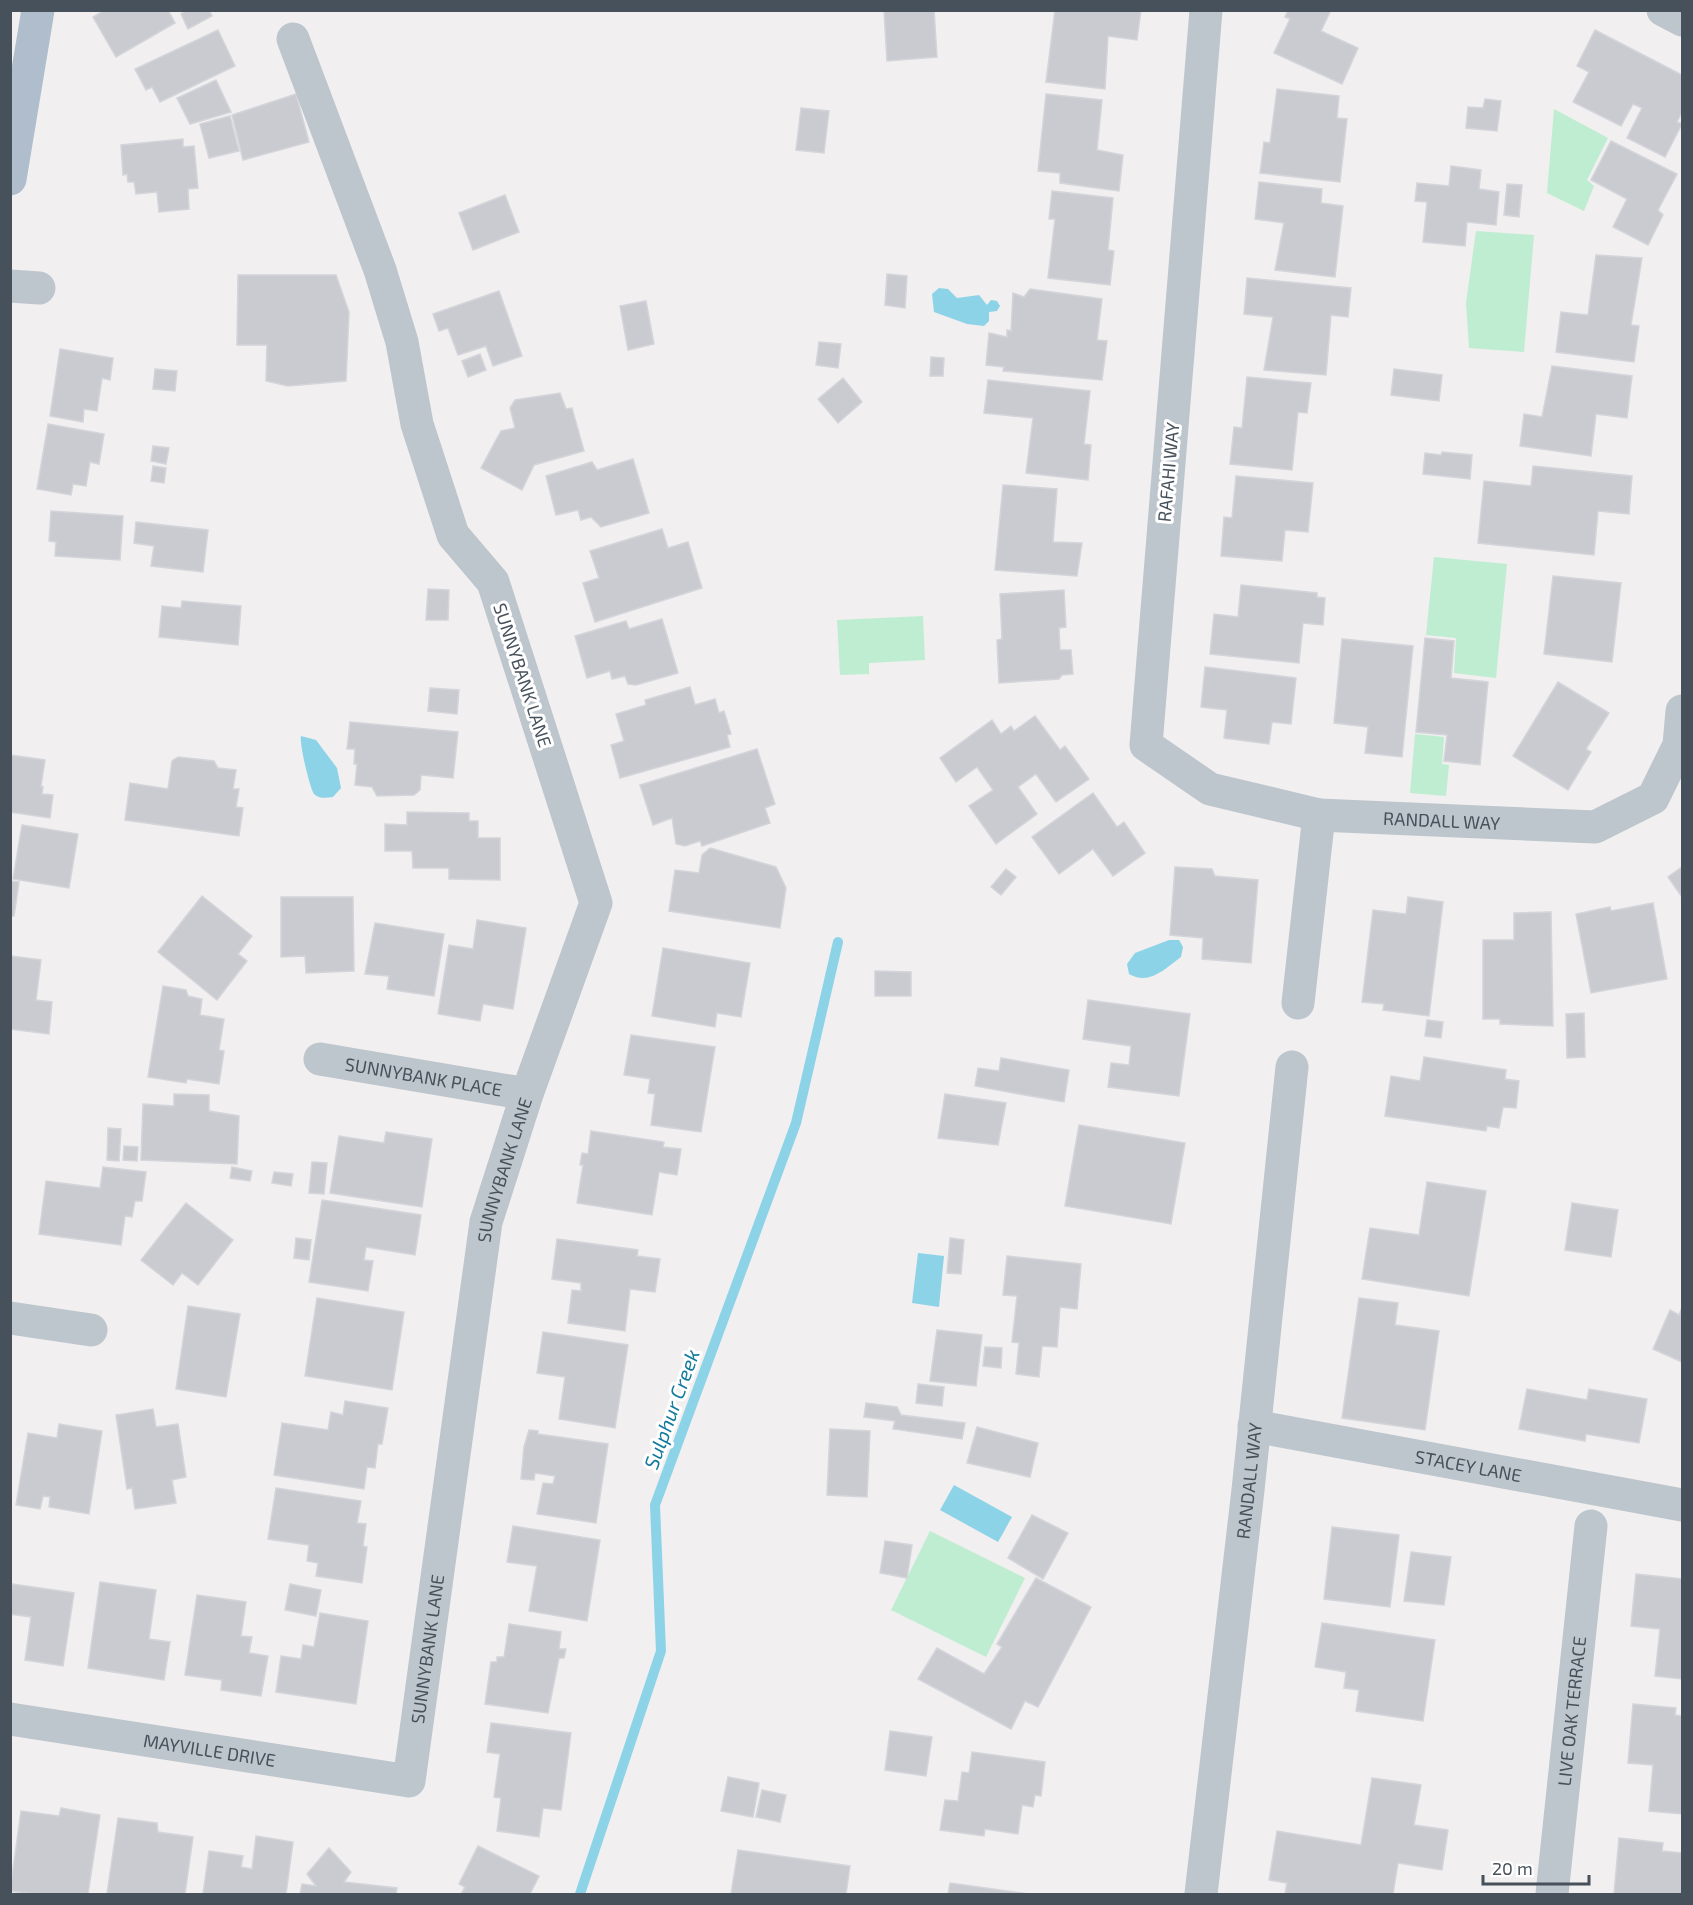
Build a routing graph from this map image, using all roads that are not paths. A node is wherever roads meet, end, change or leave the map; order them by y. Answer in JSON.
{"nodes":[{"id":1,"x":38,"y":10,"type":"edge"},
{"id":2,"x":1206,"y":10,"type":"edge"},
{"id":3,"x":1663,"y":10,"type":"edge"},
{"id":4,"x":1683,"y":20,"type":"edge"},
{"id":5,"x":293,"y":39,"type":"dead end"},
{"id":6,"x":11,"y":178,"type":"edge"},
{"id":7,"x":1683,"y":711,"type":"edge"},
{"id":8,"x":1319,"y":815,"type":"junction"},
{"id":9,"x":1298,"y":1003,"type":"dead end"},
{"id":10,"x":320,"y":1059,"type":"dead end"},
{"id":11,"x":1292,"y":1067,"type":"dead end"},
{"id":12,"x":527,"y":1094,"type":"junction"},
{"id":13,"x":10,"y":1318,"type":"edge"},
{"id":14,"x":91,"y":1330,"type":"dead end"},
{"id":15,"x":1254,"y":1426,"type":"junction"},
{"id":16,"x":1683,"y":1505,"type":"edge"},
{"id":17,"x":1591,"y":1526,"type":"dead end"},
{"id":18,"x":10,"y":1719,"type":"edge"},
{"id":19,"x":409,"y":1781,"type":"joint"},
{"id":20,"x":1201,"y":1894,"type":"edge"},
{"id":21,"x":1552,"y":1894,"type":"edge"}],
"edges":[{"from":1,"to":6,"type":"main road"},
{"from":2,"to":8,"type":"street","name":"RAFAHI WAY"},
{"from":3,"to":4,"type":"street"},
{"from":5,"to":12,"type":"street","name":"SUNNYBANK LANE"},
{"from":7,"to":8,"type":"street","name":"RANDALL WAY"},
{"from":8,"to":9,"type":"street"},
{"from":10,"to":12,"type":"street","name":"SUNNYBANK PLACE"},
{"from":11,"to":15,"type":"street","name":"RANDALL WAY"},
{"from":12,"to":19,"type":"street","name":"SUNNYBANK LANE"},
{"from":13,"to":14,"type":"street"},
{"from":15,"to":16,"type":"street","name":"STACEY LANE"},
{"from":15,"to":20,"type":"street","name":"RANDALL WAY"},
{"from":17,"to":21,"type":"street","name":"LIVE OAK TERRACE"},
{"from":18,"to":19,"type":"street","name":"MAYVILLE DRIVE"}]}
